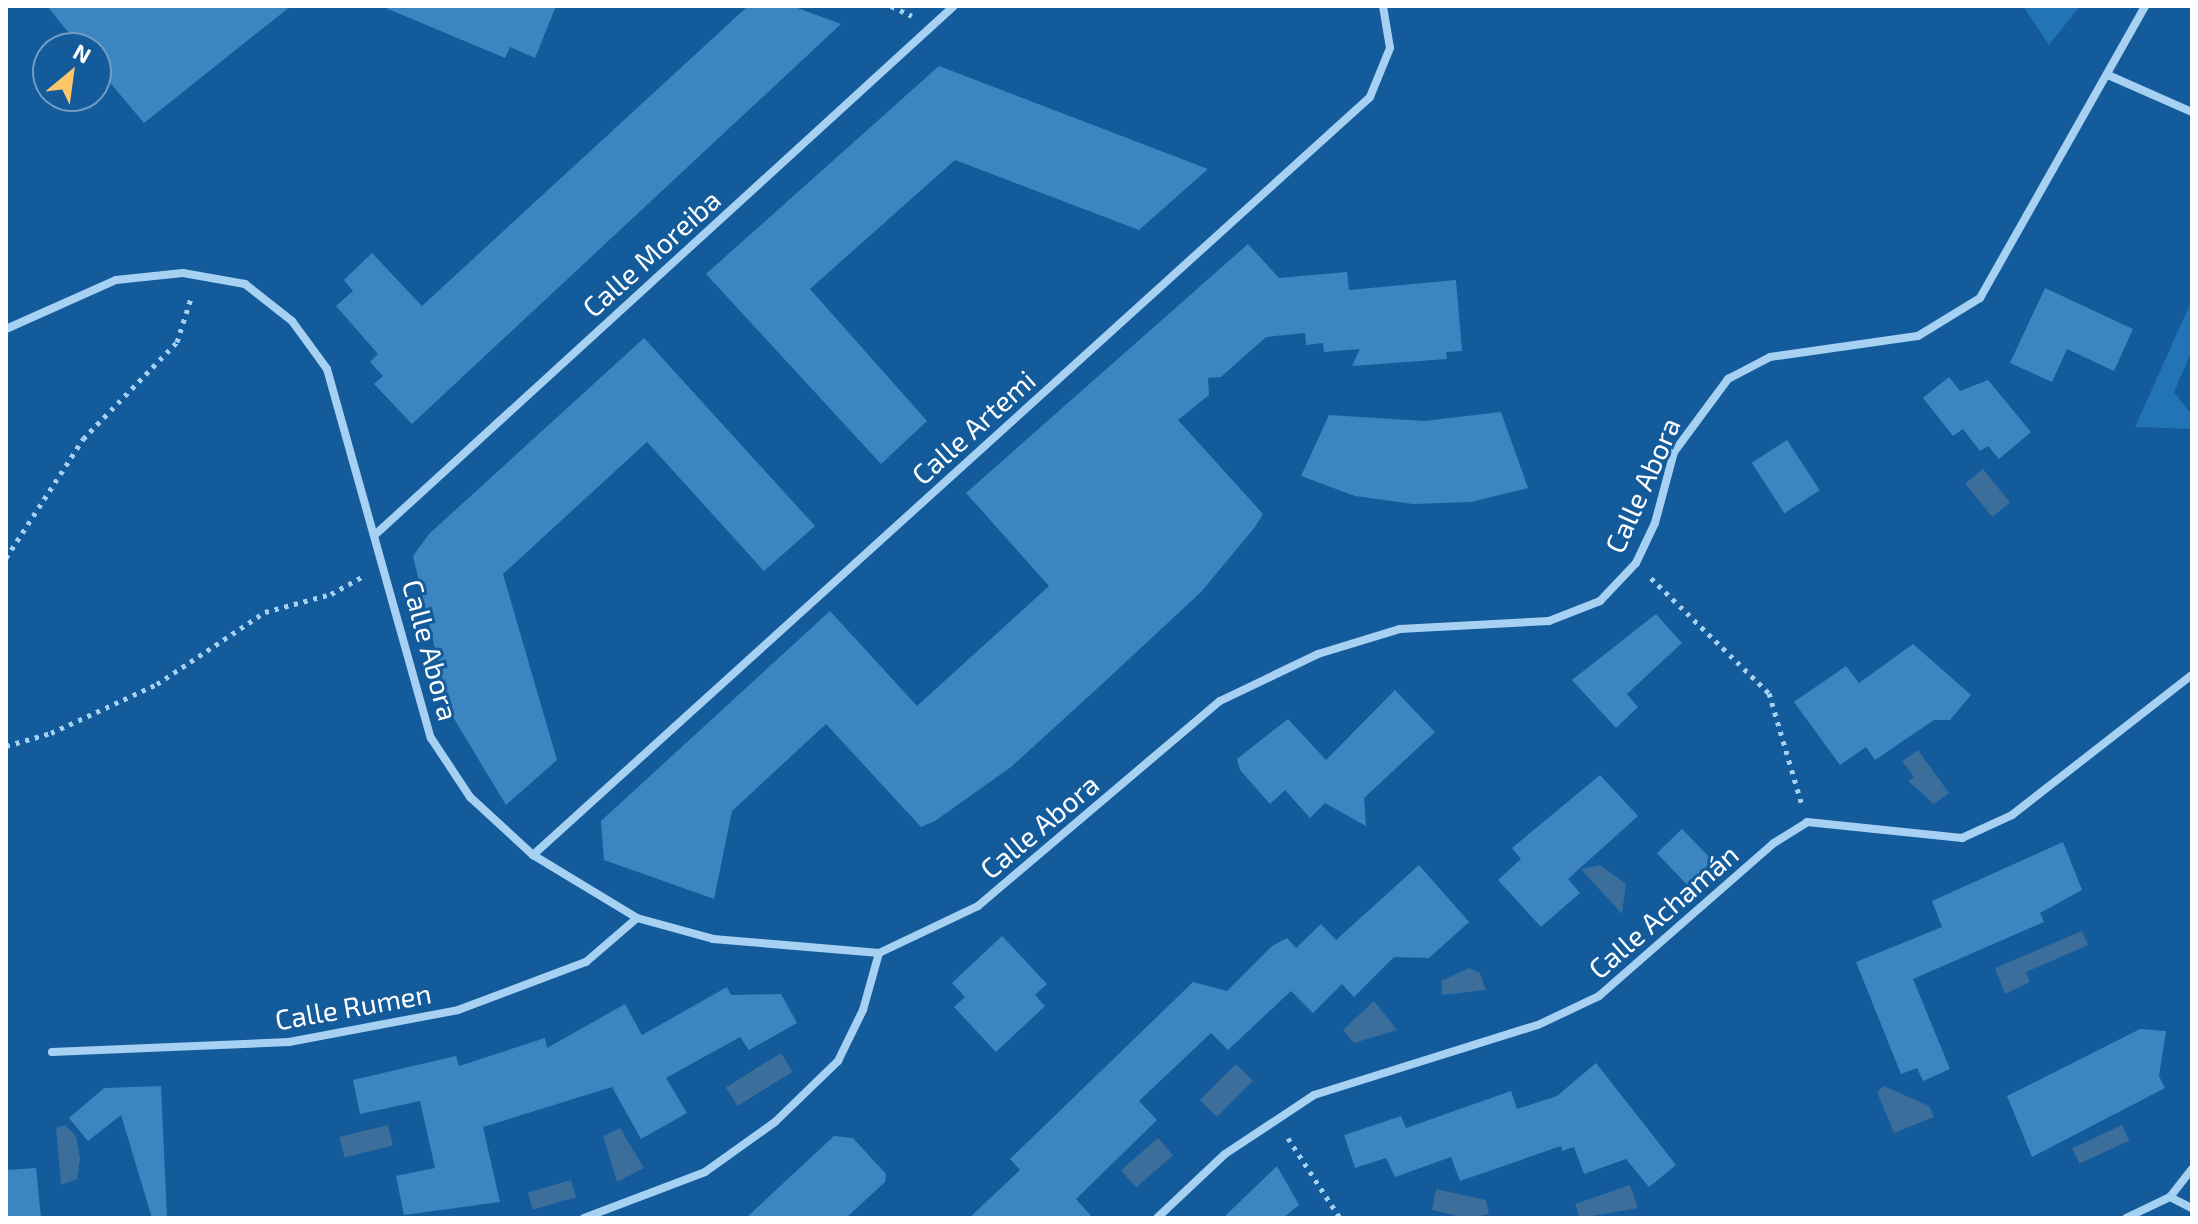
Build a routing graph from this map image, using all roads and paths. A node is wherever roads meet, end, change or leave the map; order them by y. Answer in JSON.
{"nodes":[{"id":1,"x":954,"y":6,"type":"edge"},
{"id":2,"x":1383,"y":6,"type":"edge"},
{"id":3,"x":2145,"y":6,"type":"edge"},
{"id":4,"x":2108,"y":75,"type":"junction"},
{"id":5,"x":2192,"y":112,"type":"edge"},
{"id":6,"x":199,"y":276,"type":"junction"},
{"id":7,"x":6,"y":329,"type":"edge"},
{"id":8,"x":377,"y":533,"type":"junction"},
{"id":9,"x":6,"y":558,"type":"edge"},
{"id":10,"x":1636,"y":563,"type":"junction"},
{"id":11,"x":386,"y":564,"type":"junction"},
{"id":12,"x":2192,"y":675,"type":"edge"},
{"id":13,"x":6,"y":746,"type":"edge"},
{"id":14,"x":1807,"y":822,"type":"junction"},
{"id":15,"x":533,"y":855,"type":"junction"},
{"id":16,"x":637,"y":918,"type":"junction"},
{"id":17,"x":879,"y":953,"type":"junction"},
{"id":18,"x":52,"y":1052,"type":"dead end"},
{"id":19,"x":1275,"y":1117,"type":"junction"},
{"id":20,"x":2192,"y":1169,"type":"edge"},
{"id":21,"x":2170,"y":1197,"type":"junction"},
{"id":22,"x":2192,"y":1208,"type":"edge"},
{"id":23,"x":584,"y":1218,"type":"edge"},
{"id":24,"x":1157,"y":1218,"type":"edge"},
{"id":25,"x":1340,"y":1218,"type":"edge"},
{"id":26,"x":2126,"y":1218,"type":"edge"}],
"edges":[{"from":1,"to":8,"type":"street","name":"Calle Moreiba"},
{"from":2,"to":15,"type":"street","name":"Calle Artemi"},
{"from":3,"to":4,"type":"street","name":"Calle Abora"},
{"from":4,"to":5,"type":"street"},
{"from":4,"to":10,"type":"street","name":"Calle Abora"},
{"from":6,"to":7,"type":"street","name":"Calle Abora"},
{"from":6,"to":8,"type":"street","name":"Calle Abora"},
{"from":6,"to":9,"type":"path"},
{"from":8,"to":11,"type":"street","name":"Calle Abora"},
{"from":10,"to":14,"type":"path"},
{"from":10,"to":17,"type":"street","name":"Calle Abora"},
{"from":11,"to":13,"type":"path"},
{"from":11,"to":15,"type":"street","name":"Calle Abora"},
{"from":12,"to":14,"type":"street"},
{"from":14,"to":19,"type":"street","name":"Calle Achamán"},
{"from":15,"to":16,"type":"street","name":"Calle Abora"},
{"from":16,"to":17,"type":"street","name":"Calle Abora"},
{"from":16,"to":18,"type":"street","name":"Calle Rumen"},
{"from":17,"to":23,"type":"street"},
{"from":19,"to":24,"type":"street","name":"Calle Achamán"},
{"from":19,"to":25,"type":"path"},
{"from":20,"to":21,"type":"street"},
{"from":21,"to":22,"type":"street"},
{"from":21,"to":26,"type":"street"}]}
